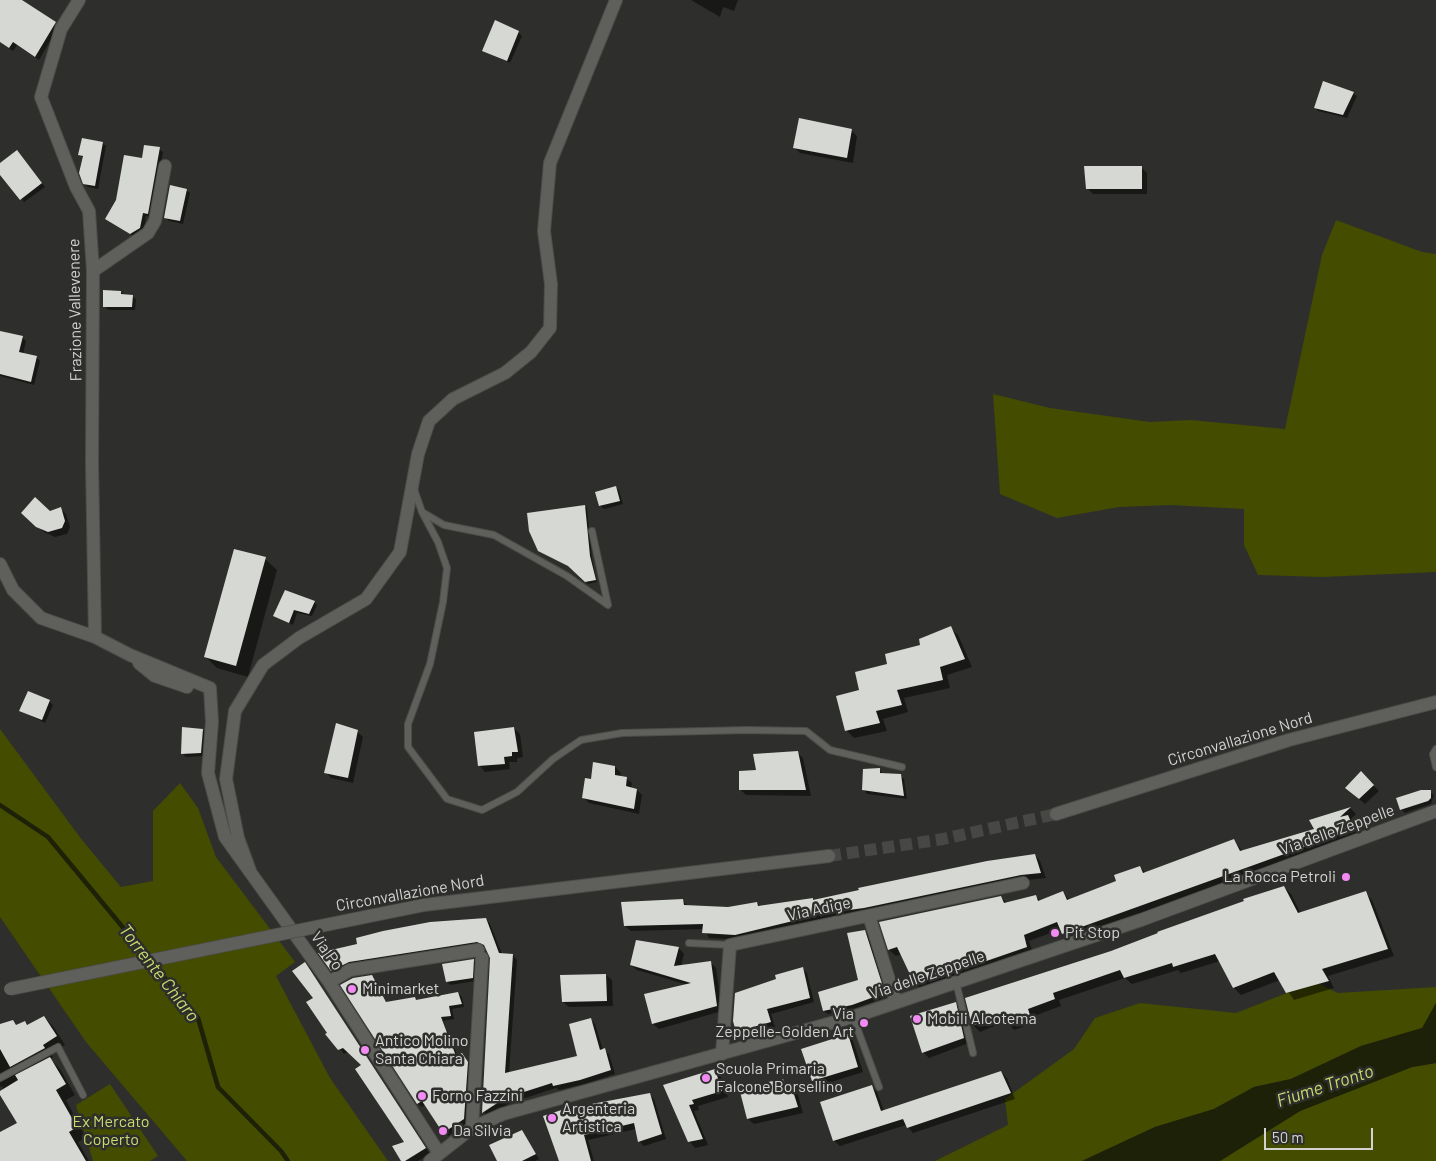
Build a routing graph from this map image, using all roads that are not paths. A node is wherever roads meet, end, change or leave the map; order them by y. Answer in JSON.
{"nodes":[{"id":1,"x":616,"y":0,"type":"edge"},
{"id":2,"x":77,"y":1,"type":"edge"},
{"id":3,"x":165,"y":166,"type":"dead end"},
{"id":4,"x":93,"y":271,"type":"junction"},
{"id":5,"x":413,"y":486,"type":"junction"},
{"id":6,"x":422,"y":512,"type":"junction"},
{"id":7,"x":592,"y":531,"type":"dead end"},
{"id":8,"x":0,"y":564,"type":"edge"},
{"id":9,"x":95,"y":637,"type":"junction"},
{"id":10,"x":1436,"y":702,"type":"edge"},
{"id":11,"x":1436,"y":749,"type":"edge"},
{"id":12,"x":1436,"y":766,"type":"edge"},
{"id":13,"x":902,"y":767,"type":"dead end"},
{"id":14,"x":1436,"y":811,"type":"edge"},
{"id":15,"x":1056,"y":814,"type":"tunnel mouth"},
{"id":16,"x":829,"y":856,"type":"tunnel mouth"},
{"id":17,"x":250,"y":871,"type":"junction"},
{"id":18,"x":1023,"y":884,"type":"dead end"},
{"id":19,"x":869,"y":916,"type":"junction"},
{"id":20,"x":689,"y":943,"type":"dead end"},
{"id":21,"x":730,"y":945,"type":"junction"},
{"id":22,"x":329,"y":982,"type":"junction"},
{"id":23,"x":956,"y":982,"type":"junction"},
{"id":24,"x":5,"y":990,"type":"edge"},
{"id":25,"x":896,"y":1002,"type":"junction"},
{"id":26,"x":853,"y":1018,"type":"junction"},
{"id":27,"x":973,"y":1053,"type":"dead end"},
{"id":28,"x":722,"y":1054,"type":"junction"},
{"id":29,"x":0,"y":1078,"type":"edge"},
{"id":30,"x":878,"y":1087,"type":"dead end"},
{"id":31,"x":83,"y":1095,"type":"dead end"},
{"id":32,"x":472,"y":1128,"type":"junction"},
{"id":33,"x":435,"y":1157,"type":"edge"}],
"edges":[{"from":1,"to":5,"type":"street"},
{"from":2,"to":4,"type":"street","name":"Frazione Vallevenere"},
{"from":3,"to":4,"type":"street"},
{"from":4,"to":9,"type":"street","name":"Frazione Vallevenere"},
{"from":5,"to":6,"type":"lane"},
{"from":5,"to":17,"type":"street"},
{"from":6,"to":7,"type":"lane"},
{"from":6,"to":13,"type":"lane"},
{"from":8,"to":9,"type":"street"},
{"from":9,"to":17,"type":"street"},
{"from":10,"to":15,"type":"street","name":"Circonvallazione Nord"},
{"from":11,"to":12,"type":"lane"},
{"from":14,"to":23,"type":"street","name":"Via delle Zeppelle"},
{"from":16,"to":24,"type":"street","name":"Circonvallazione Nord","bridge":true},
{"from":17,"to":22,"type":"street","name":"Via Po"},
{"from":18,"to":19,"type":"street","name":"Via Adige"},
{"from":19,"to":21,"type":"street","name":"Via Adige"},
{"from":19,"to":25,"type":"street"},
{"from":20,"to":21,"type":"lane"},
{"from":21,"to":28,"type":"street"},
{"from":22,"to":32,"type":"street"},
{"from":22,"to":33,"type":"street","name":"Via Po"},
{"from":23,"to":25,"type":"street","name":"Via delle Zeppelle"},
{"from":23,"to":27,"type":"lane"},
{"from":25,"to":26,"type":"street","name":"Via delle Zeppelle"},
{"from":26,"to":28,"type":"street","name":"Via delle Zeppelle"},
{"from":26,"to":30,"type":"lane"},
{"from":28,"to":32,"type":"street","name":"Via delle Zeppelle"},
{"from":29,"to":31,"type":"lane"},
{"from":32,"to":33,"type":"street","name":"Via delle Zeppelle"}]}
